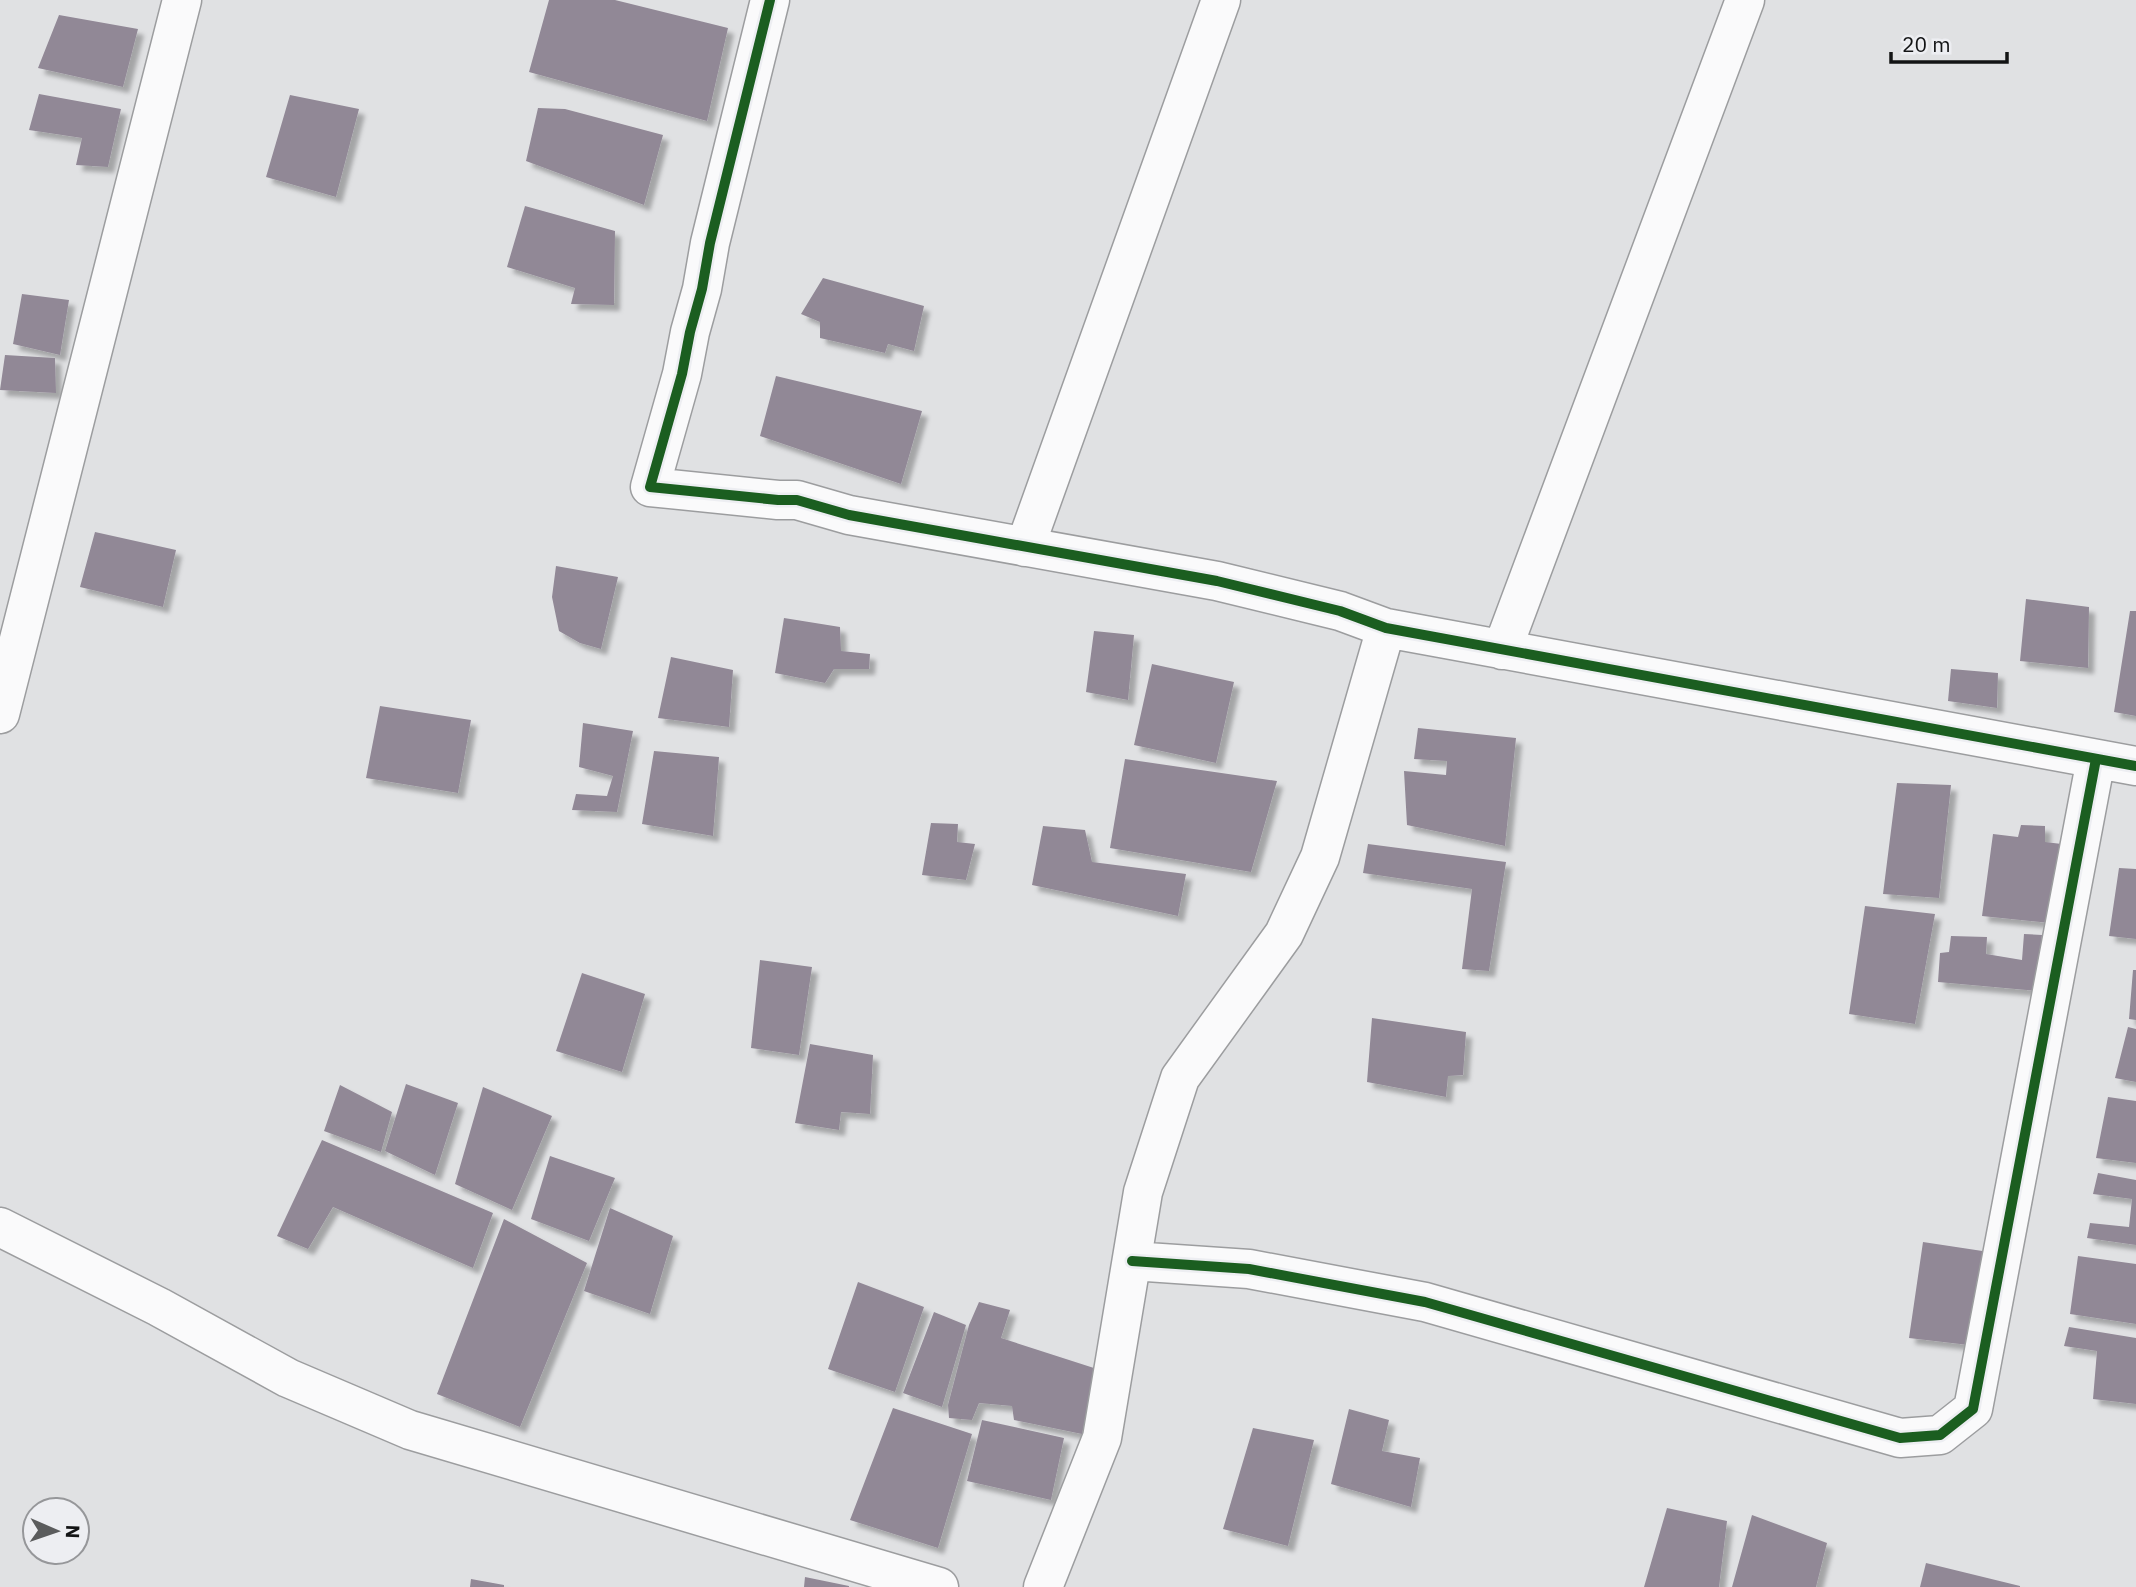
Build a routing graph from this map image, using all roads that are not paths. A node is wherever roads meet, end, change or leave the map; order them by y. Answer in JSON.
{"nodes":[{"id":1,"x":182,"y":0,"type":"edge"},
{"id":2,"x":770,"y":0,"type":"edge"},
{"id":3,"x":1221,"y":0,"type":"edge"},
{"id":4,"x":1745,"y":0,"type":"edge"},
{"id":5,"x":1025,"y":547,"type":"junction"},
{"id":6,"x":1385,"y":628,"type":"junction"},
{"id":7,"x":1502,"y":650,"type":"junction"},
{"id":8,"x":0,"y":714,"type":"edge"},
{"id":9,"x":2096,"y":759,"type":"junction"},
{"id":10,"x":2136,"y":766,"type":"edge"},
{"id":11,"x":0,"y":1227,"type":"edge"},
{"id":12,"x":1132,"y":1261,"type":"junction"},
{"id":13,"x":939,"y":1587,"type":"edge"},
{"id":14,"x":1043,"y":1587,"type":"edge"}],
"edges":[{"from":1,"to":8,"type":"street"},
{"from":2,"to":5,"type":"street"},
{"from":3,"to":5,"type":"street"},
{"from":4,"to":7,"type":"street"},
{"from":5,"to":6,"type":"street"},
{"from":6,"to":7,"type":"street"},
{"from":6,"to":12,"type":"street"},
{"from":7,"to":9,"type":"street"},
{"from":9,"to":10,"type":"street"},
{"from":9,"to":12,"type":"street"},
{"from":11,"to":13,"type":"street"},
{"from":12,"to":14,"type":"street"}]}
